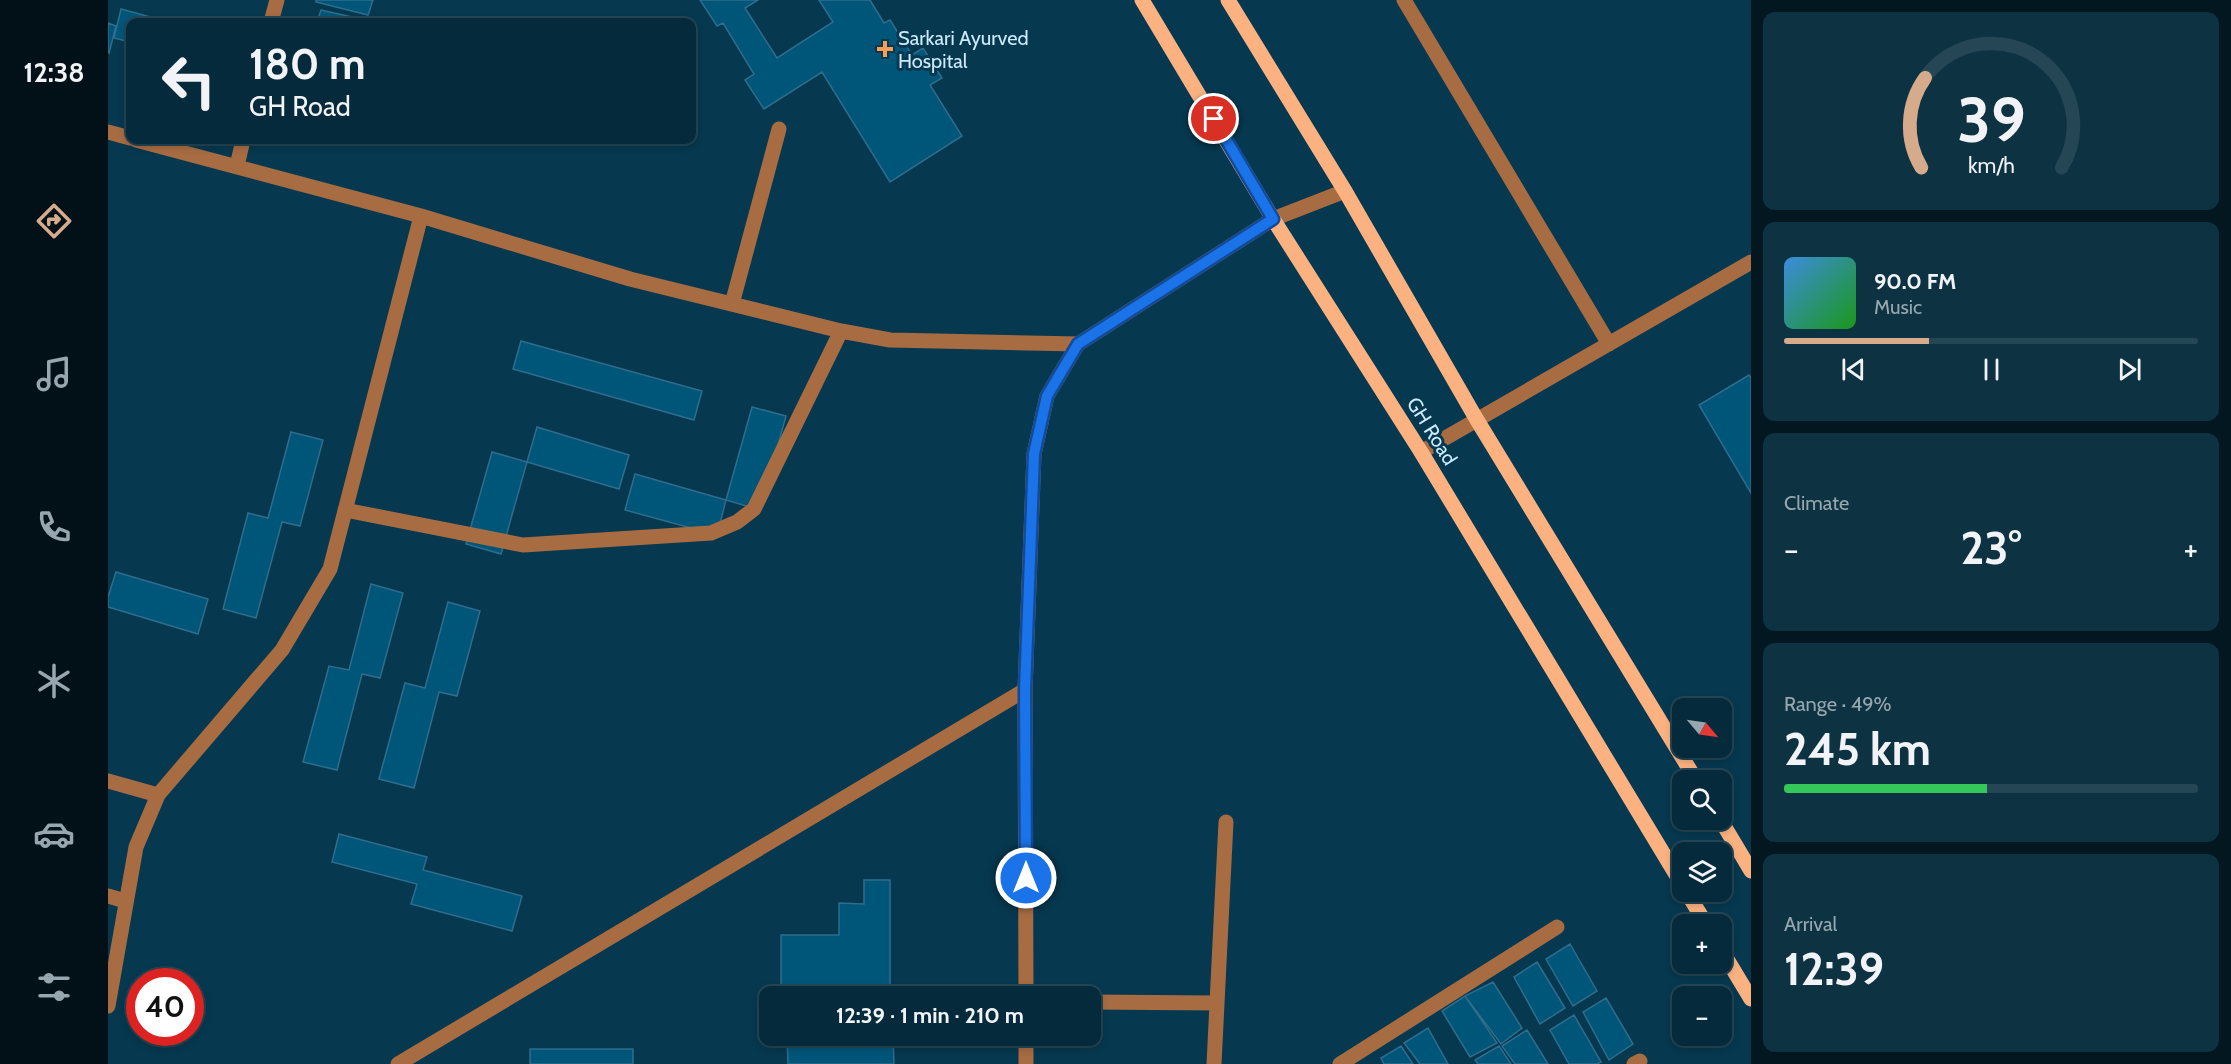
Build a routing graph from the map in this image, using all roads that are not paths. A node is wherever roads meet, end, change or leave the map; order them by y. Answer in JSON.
{"nodes":[{"id":1,"x":277,"y":0,"type":"edge"},
{"id":2,"x":1142,"y":0,"type":"edge"},
{"id":3,"x":1228,"y":0,"type":"edge"},
{"id":4,"x":1404,"y":0,"type":"edge"},
{"id":5,"x":272,"y":18,"type":"edge"},
{"id":6,"x":779,"y":129,"type":"dead end"},
{"id":7,"x":108,"y":132,"type":"edge"},
{"id":8,"x":126,"y":137,"type":"edge"},
{"id":9,"x":152,"y":144,"type":"edge"},
{"id":10,"x":242,"y":144,"type":"edge"},
{"id":11,"x":237,"y":166,"type":"junction"},
{"id":12,"x":1345,"y":191,"type":"junction"},
{"id":13,"x":421,"y":216,"type":"junction"},
{"id":14,"x":1273,"y":219,"type":"junction"},
{"id":15,"x":1751,"y":262,"type":"edge"},
{"id":16,"x":732,"y":304,"type":"junction"},
{"id":17,"x":841,"y":331,"type":"junction"},
{"id":18,"x":1078,"y":344,"type":"junction"},
{"id":19,"x":1609,"y":344,"type":"junction"},
{"id":20,"x":1477,"y":420,"type":"junction"},
{"id":21,"x":1421,"y":452,"type":"junction"},
{"id":22,"x":345,"y":510,"type":"junction"},
{"id":23,"x":1025,"y":690,"type":"junction"},
{"id":24,"x":1690,"y":770,"type":"edge"},
{"id":25,"x":108,"y":781,"type":"edge"},
{"id":26,"x":158,"y":795,"type":"junction"},
{"id":27,"x":1226,"y":822,"type":"dead end"},
{"id":28,"x":1726,"y":830,"type":"edge"},
{"id":29,"x":1672,"y":868,"type":"edge"},
{"id":30,"x":1751,"y":871,"type":"edge"},
{"id":31,"x":108,"y":896,"type":"edge"},
{"id":32,"x":125,"y":901,"type":"junction"},
{"id":33,"x":1557,"y":927,"type":"dead end"},
{"id":34,"x":1732,"y":968,"type":"edge"},
{"id":35,"x":1026,"y":986,"type":"edge"},
{"id":36,"x":1751,"y":999,"type":"edge"},
{"id":37,"x":1101,"y":1002,"type":"edge"},
{"id":38,"x":1217,"y":1003,"type":"junction"},
{"id":39,"x":108,"y":1006,"type":"edge"},
{"id":40,"x":1026,"y":1046,"type":"edge"},
{"id":41,"x":398,"y":1064,"type":"edge"},
{"id":42,"x":1026,"y":1064,"type":"edge"},
{"id":43,"x":1214,"y":1064,"type":"edge"},
{"id":44,"x":1340,"y":1064,"type":"edge"}],
"edges":[{"from":1,"to":5,"type":"street"},
{"from":2,"to":14,"type":"main road","name":"GH Road"},
{"from":3,"to":12,"type":"main road"},
{"from":4,"to":19,"type":"street"},
{"from":6,"to":16,"type":"street"},
{"from":7,"to":8,"type":"street"},
{"from":9,"to":11,"type":"street"},
{"from":10,"to":11,"type":"street"},
{"from":11,"to":13,"type":"street"},
{"from":12,"to":14,"type":"street"},
{"from":12,"to":20,"type":"main road"},
{"from":13,"to":16,"type":"street"},
{"from":13,"to":22,"type":"street"},
{"from":14,"to":18,"type":"street"},
{"from":14,"to":21,"type":"main road","name":"GH Road"},
{"from":15,"to":19,"type":"street"},
{"from":16,"to":17,"type":"street"},
{"from":17,"to":18,"type":"street"},
{"from":17,"to":22,"type":"street"},
{"from":18,"to":23,"type":"street"},
{"from":19,"to":20,"type":"street"},
{"from":20,"to":21,"type":"street"},
{"from":20,"to":24,"type":"main road"},
{"from":21,"to":29,"type":"main road","name":"GH Road"},
{"from":22,"to":26,"type":"street"},
{"from":23,"to":35,"type":"street"},
{"from":23,"to":41,"type":"street"},
{"from":25,"to":26,"type":"street"},
{"from":26,"to":32,"type":"street"},
{"from":27,"to":38,"type":"street"},
{"from":28,"to":30,"type":"main road"},
{"from":31,"to":32,"type":"street"},
{"from":32,"to":39,"type":"street"},
{"from":33,"to":44,"type":"street"},
{"from":34,"to":36,"type":"main road"},
{"from":37,"to":38,"type":"street"},
{"from":38,"to":43,"type":"street"},
{"from":40,"to":42,"type":"street"}]}
